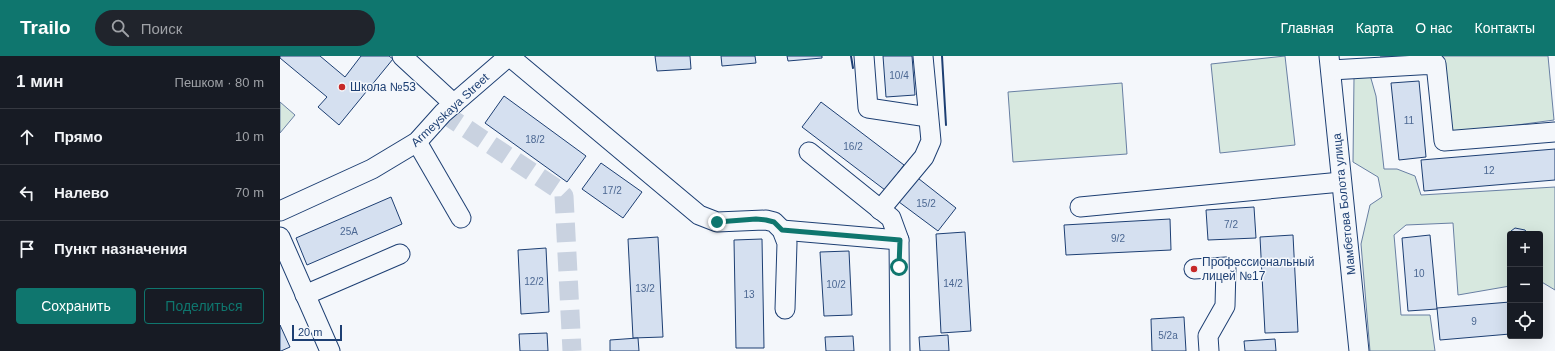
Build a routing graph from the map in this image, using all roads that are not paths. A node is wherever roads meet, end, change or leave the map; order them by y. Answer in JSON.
{"nodes":[{"id":1,"x":402,"y":56,"type":"edge"},
{"id":2,"x":509,"y":56,"type":"edge"},
{"id":3,"x":864,"y":56,"type":"edge"},
{"id":4,"x":923,"y":56,"type":"edge"},
{"id":5,"x":1330,"y":63,"type":"edge"},
{"id":6,"x":454,"y":104,"type":"junction"},
{"id":7,"x":928,"y":117,"type":"junction"},
{"id":8,"x":1555,"y":132,"type":"edge"},
{"id":9,"x":417,"y":142,"type":"junction"},
{"id":10,"x":809,"y":152,"type":"dead end"},
{"id":11,"x":1341,"y":182,"type":"junction"},
{"id":12,"x":1080,"y":207,"type":"dead end"},
{"id":13,"x":880,"y":210,"type":"junction"},
{"id":14,"x":280,"y":211,"type":"edge"},
{"id":15,"x":461,"y":218,"type":"dead end"},
{"id":16,"x":782,"y":230,"type":"junction"},
{"id":17,"x":280,"y":237,"type":"edge"},
{"id":18,"x":900,"y":240,"type":"junction"},
{"id":19,"x":400,"y":254,"type":"dead end"},
{"id":20,"x":1194,"y":269,"type":"dead end"},
{"id":21,"x":305,"y":295,"type":"junction"},
{"id":22,"x":785,"y":309,"type":"dead end"},
{"id":23,"x":330,"y":351,"type":"edge"},
{"id":24,"x":900,"y":351,"type":"edge"},
{"id":25,"x":1209,"y":351,"type":"edge"},
{"id":26,"x":1359,"y":351,"type":"edge"}],
"edges":[{"from":1,"to":6,"type":"street"},
{"from":2,"to":6,"type":"street","name":"Armeyskaya Street"},
{"from":2,"to":16,"type":"street"},
{"from":3,"to":7,"type":"street"},
{"from":4,"to":7,"type":"street"},
{"from":5,"to":8,"type":"street"},
{"from":5,"to":11,"type":"street","name":"Мамбетова Болота улица"},
{"from":6,"to":9,"type":"street","name":"Armeyskaya Street"},
{"from":7,"to":13,"type":"street"},
{"from":9,"to":14,"type":"street","name":"Armeyskaya Street"},
{"from":9,"to":15,"type":"street"},
{"from":10,"to":13,"type":"street"},
{"from":11,"to":12,"type":"street"},
{"from":11,"to":26,"type":"street","name":"Мамбетова Болота улица"},
{"from":13,"to":18,"type":"street"},
{"from":16,"to":18,"type":"street"},
{"from":16,"to":22,"type":"street"},
{"from":17,"to":21,"type":"street"},
{"from":18,"to":24,"type":"street"},
{"from":19,"to":21,"type":"street"},
{"from":20,"to":25,"type":"street"},
{"from":21,"to":23,"type":"street"}]}
